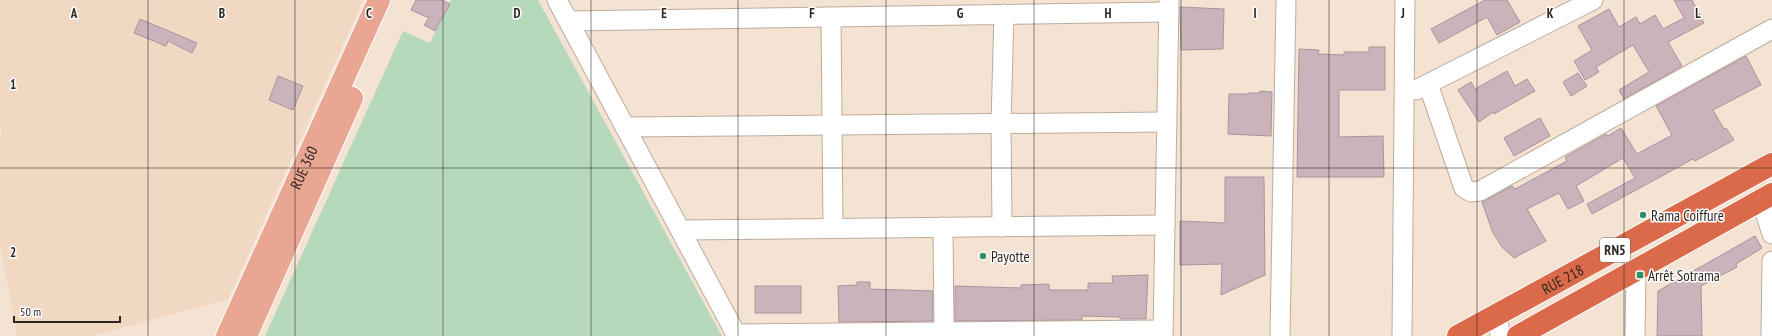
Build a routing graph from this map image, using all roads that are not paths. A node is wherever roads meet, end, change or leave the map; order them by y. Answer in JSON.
{"nodes":[{"id":1,"x":380,"y":0,"type":"edge"},
{"id":2,"x":395,"y":0,"type":"edge"},
{"id":3,"x":557,"y":0,"type":"edge"},
{"id":4,"x":1286,"y":0,"type":"edge"},
{"id":5,"x":1405,"y":0,"type":"edge"},
{"id":6,"x":1593,"y":0,"type":"edge"},
{"id":7,"x":1169,"y":6,"type":"edge"},
{"id":8,"x":968,"y":8,"type":"edge"},
{"id":9,"x":1004,"y":14,"type":"junction"},
{"id":10,"x":831,"y":17,"type":"junction"},
{"id":11,"x":569,"y":22,"type":"junction"},
{"id":12,"x":1772,"y":29,"type":"edge"},
{"id":13,"x":1428,"y":84,"type":"junction"},
{"id":14,"x":1403,"y":96,"type":"junction"},
{"id":15,"x":1167,"y":122,"type":"junction"},
{"id":16,"x":1001,"y":123,"type":"junction"},
{"id":17,"x":832,"y":125,"type":"junction"},
{"id":18,"x":625,"y":127,"type":"junction"},
{"id":19,"x":1772,"y":164,"type":"edge"},
{"id":20,"x":1767,"y":197,"type":"edge"},
{"id":21,"x":1164,"y":225,"type":"junction"},
{"id":22,"x":943,"y":227,"type":"junction"},
{"id":23,"x":1002,"y":227,"type":"junction"},
{"id":24,"x":832,"y":228,"type":"junction"},
{"id":25,"x":681,"y":230,"type":"junction"},
{"id":26,"x":1772,"y":234,"type":"edge"},
{"id":27,"x":1772,"y":261,"type":"edge"},
{"id":28,"x":1636,"y":271,"type":"junction"},
{"id":29,"x":1498,"y":314,"type":"junction"},
{"id":30,"x":1480,"y":330,"type":"edge"},
{"id":31,"x":944,"y":332,"type":"junction"},
{"id":32,"x":1163,"y":333,"type":"edge"},
{"id":33,"x":736,"y":335,"type":"edge"},
{"id":34,"x":227,"y":336,"type":"edge"},
{"id":35,"x":246,"y":336,"type":"edge"},
{"id":36,"x":1280,"y":336,"type":"edge"},
{"id":37,"x":1402,"y":336,"type":"edge"},
{"id":38,"x":1458,"y":336,"type":"edge"},
{"id":39,"x":1500,"y":336,"type":"edge"},
{"id":40,"x":1518,"y":336,"type":"edge"},
{"id":41,"x":1635,"y":336,"type":"edge"},
{"id":42,"x":1771,"y":336,"type":"edge"}],
"edges":[{"from":1,"to":34,"type":"main road","name":"RUE 360"},
{"from":2,"to":35,"type":"main road","name":"RUE 360"},
{"from":3,"to":11,"type":"street"},
{"from":4,"to":36,"type":"street"},
{"from":5,"to":14,"type":"street"},
{"from":6,"to":13,"type":"street"},
{"from":7,"to":9,"type":"street"},
{"from":7,"to":15,"type":"street"},
{"from":8,"to":9,"type":"street"},
{"from":8,"to":10,"type":"street"},
{"from":9,"to":16,"type":"street"},
{"from":10,"to":11,"type":"street"},
{"from":10,"to":17,"type":"street"},
{"from":11,"to":18,"type":"street"},
{"from":12,"to":13,"type":"street"},
{"from":13,"to":14,"type":"street"},
{"from":14,"to":37,"type":"street"},
{"from":15,"to":16,"type":"street"},
{"from":15,"to":21,"type":"street"},
{"from":16,"to":17,"type":"street"},
{"from":16,"to":23,"type":"street"},
{"from":17,"to":18,"type":"street"},
{"from":17,"to":24,"type":"street"},
{"from":18,"to":25,"type":"street"},
{"from":19,"to":29,"type":"highway","name":"RUE 218","number":"RN5"},
{"from":20,"to":26,"type":"street"},
{"from":20,"to":28,"type":"highway","name":"RUE 218","number":"RN5"},
{"from":21,"to":23,"type":"street"},
{"from":21,"to":32,"type":"street"},
{"from":22,"to":23,"type":"street"},
{"from":22,"to":24,"type":"street"},
{"from":22,"to":31,"type":"street"},
{"from":24,"to":25,"type":"street"},
{"from":25,"to":33,"type":"street"},
{"from":27,"to":42,"type":"street"},
{"from":28,"to":40,"type":"highway","name":"RUE 218","number":"RN5"},
{"from":28,"to":41,"type":"street"},
{"from":29,"to":30,"type":"highway","name":"RUE 218","number":"RN5"},
{"from":29,"to":39,"type":"street"},
{"from":30,"to":38,"type":"highway","name":"RUE 218","number":"RN5"},
{"from":31,"to":32,"type":"street"},
{"from":31,"to":33,"type":"street"}]}
